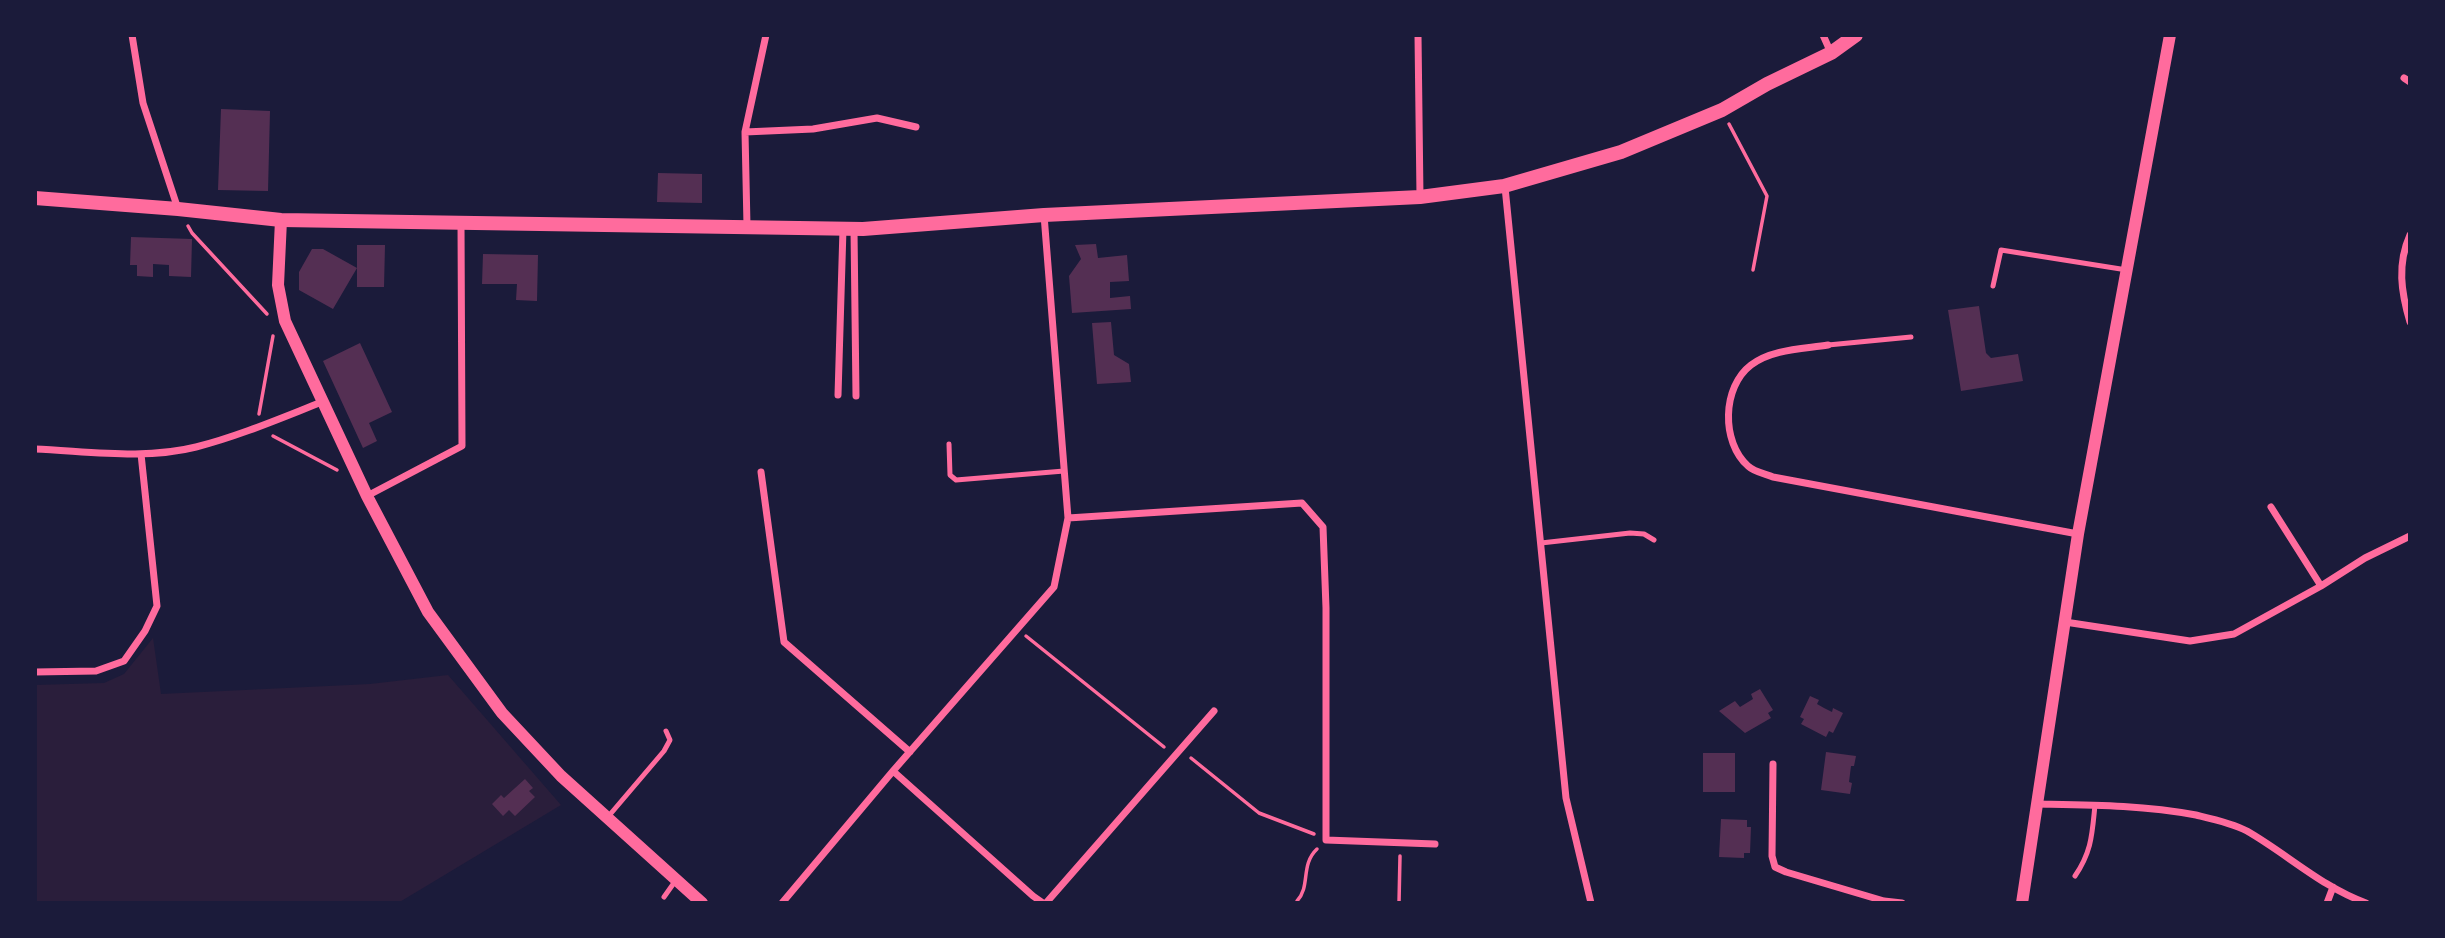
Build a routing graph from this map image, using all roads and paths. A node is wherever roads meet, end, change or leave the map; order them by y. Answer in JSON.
{"nodes":[{"id":1,"x":132,"y":35,"type":"edge"},
{"id":2,"x":766,"y":35,"type":"edge"},
{"id":3,"x":1418,"y":35,"type":"edge"},
{"id":4,"x":1823,"y":35,"type":"edge"},
{"id":5,"x":1856,"y":35,"type":"edge"},
{"id":6,"x":2170,"y":35,"type":"edge"},
{"id":7,"x":1831,"y":53,"type":"junction"},
{"id":8,"x":1722,"y":110,"type":"junction"},
{"id":9,"x":916,"y":127,"type":"dead end"},
{"id":10,"x":745,"y":132,"type":"junction"},
{"id":11,"x":1504,"y":186,"type":"junction"},
{"id":12,"x":1420,"y":197,"type":"junction"},
{"id":13,"x":35,"y":198,"type":"edge"},
{"id":14,"x":178,"y":209,"type":"junction"},
{"id":15,"x":1044,"y":215,"type":"junction"},
{"id":16,"x":281,"y":220,"type":"junction"},
{"id":17,"x":461,"y":223,"type":"junction"},
{"id":18,"x":747,"y":226,"type":"junction"},
{"id":19,"x":848,"y":229,"type":"junction"},
{"id":20,"x":2410,"y":235,"type":"edge"},
{"id":21,"x":1753,"y":270,"type":"dead end"},
{"id":22,"x":2127,"y":270,"type":"junction"},
{"id":23,"x":1993,"y":286,"type":"dead end"},
{"id":24,"x":285,"y":321,"type":"junction"},
{"id":25,"x":2410,"y":322,"type":"edge"},
{"id":26,"x":1911,"y":337,"type":"dead end"},
{"id":27,"x":1828,"y":345,"type":"joint"},
{"id":28,"x":838,"y":395,"type":"dead end"},
{"id":29,"x":856,"y":397,"type":"dead end"},
{"id":30,"x":322,"y":402,"type":"junction"},
{"id":31,"x":949,"y":444,"type":"dead end"},
{"id":32,"x":35,"y":449,"type":"edge"},
{"id":33,"x":141,"y":454,"type":"junction"},
{"id":34,"x":761,"y":471,"type":"dead end"},
{"id":35,"x":1065,"y":471,"type":"junction"},
{"id":36,"x":367,"y":496,"type":"junction"},
{"id":37,"x":2271,"y":507,"type":"dead end"},
{"id":38,"x":1068,"y":518,"type":"junction"},
{"id":39,"x":2078,"y":534,"type":"junction"},
{"id":40,"x":2410,"y":536,"type":"edge"},
{"id":41,"x":1654,"y":540,"type":"dead end"},
{"id":42,"x":1541,"y":543,"type":"junction"},
{"id":43,"x":2321,"y":586,"type":"junction"},
{"id":44,"x":2065,"y":622,"type":"junction"},
{"id":45,"x":1018,"y":629,"type":"junction"},
{"id":46,"x":35,"y":672,"type":"edge"},
{"id":47,"x":1214,"y":711,"type":"dead end"},
{"id":48,"x":666,"y":731,"type":"dead end"},
{"id":49,"x":1181,"y":749,"type":"junction"},
{"id":50,"x":910,"y":752,"type":"junction"},
{"id":51,"x":1773,"y":764,"type":"dead end"},
{"id":52,"x":893,"y":771,"type":"junction"},
{"id":53,"x":2036,"y":804,"type":"junction"},
{"id":54,"x":2095,"y":805,"type":"junction"},
{"id":55,"x":607,"y":818,"type":"junction"},
{"id":56,"x":1325,"y":840,"type":"junction"},
{"id":57,"x":1401,"y":843,"type":"junction"},
{"id":58,"x":1435,"y":844,"type":"dead end"},
{"id":59,"x":2075,"y":876,"type":"dead end"},
{"id":60,"x":676,"y":880,"type":"junction"},
{"id":61,"x":2333,"y":887,"type":"junction"},
{"id":62,"x":664,"y":897,"type":"dead end"},
{"id":63,"x":702,"y":903,"type":"edge"},
{"id":64,"x":782,"y":903,"type":"edge"},
{"id":65,"x":1045,"y":903,"type":"edge"},
{"id":66,"x":1299,"y":903,"type":"edge"},
{"id":67,"x":1399,"y":903,"type":"edge"},
{"id":68,"x":1591,"y":903,"type":"edge"},
{"id":69,"x":1902,"y":903,"type":"edge"},
{"id":70,"x":2022,"y":903,"type":"edge"},
{"id":71,"x":2328,"y":903,"type":"edge"},
{"id":72,"x":2366,"y":903,"type":"edge"}],
"edges":[{"from":1,"to":14,"type":"street"},
{"from":2,"to":10,"type":"street"},
{"from":3,"to":12,"type":"street"},
{"from":4,"to":7,"type":"street"},
{"from":5,"to":7,"type":"main road"},
{"from":6,"to":22,"type":"street"},
{"from":7,"to":8,"type":"main road"},
{"from":8,"to":11,"type":"main road"},
{"from":8,"to":21,"type":"path"},
{"from":9,"to":10,"type":"street"},
{"from":10,"to":18,"type":"street"},
{"from":11,"to":12,"type":"main road"},
{"from":11,"to":42,"type":"street"},
{"from":12,"to":15,"type":"main road"},
{"from":13,"to":14,"type":"main road"},
{"from":14,"to":16,"type":"main road"},
{"from":14,"to":24,"type":"path"},
{"from":15,"to":19,"type":"main road"},
{"from":15,"to":35,"type":"street"},
{"from":16,"to":17,"type":"main road"},
{"from":16,"to":24,"type":"street"},
{"from":17,"to":18,"type":"main road"},
{"from":17,"to":36,"type":"street"},
{"from":18,"to":19,"type":"main road"},
{"from":19,"to":28,"type":"street"},
{"from":19,"to":29,"type":"street"},
{"from":20,"to":25,"type":"street"},
{"from":22,"to":23,"type":"lane"},
{"from":22,"to":39,"type":"street"},
{"from":24,"to":30,"type":"street"},
{"from":26,"to":27,"type":"lane"},
{"from":27,"to":39,"type":"street"},
{"from":30,"to":33,"type":"street"},
{"from":30,"to":36,"type":"street"},
{"from":31,"to":35,"type":"lane"},
{"from":32,"to":33,"type":"street"},
{"from":33,"to":46,"type":"street"},
{"from":34,"to":50,"type":"street"},
{"from":35,"to":38,"type":"street"},
{"from":36,"to":55,"type":"street"},
{"from":37,"to":43,"type":"street"},
{"from":38,"to":45,"type":"street"},
{"from":38,"to":56,"type":"street"},
{"from":39,"to":44,"type":"street"},
{"from":40,"to":43,"type":"street"},
{"from":41,"to":42,"type":"lane"},
{"from":42,"to":68,"type":"street"},
{"from":43,"to":44,"type":"street"},
{"from":44,"to":53,"type":"street"},
{"from":45,"to":49,"type":"path"},
{"from":45,"to":50,"type":"street"},
{"from":47,"to":49,"type":"street"},
{"from":48,"to":55,"type":"lane"},
{"from":49,"to":56,"type":"path"},
{"from":49,"to":65,"type":"street"},
{"from":50,"to":52,"type":"street"},
{"from":51,"to":69,"type":"street"},
{"from":52,"to":64,"type":"street"},
{"from":52,"to":65,"type":"street"},
{"from":53,"to":54,"type":"street"},
{"from":53,"to":70,"type":"street"},
{"from":54,"to":59,"type":"lane"},
{"from":54,"to":61,"type":"street"},
{"from":55,"to":60,"type":"street"},
{"from":56,"to":57,"type":"street"},
{"from":56,"to":66,"type":"path"},
{"from":57,"to":58,"type":"street"},
{"from":57,"to":67,"type":"path"},
{"from":60,"to":62,"type":"lane"},
{"from":60,"to":63,"type":"street"},
{"from":61,"to":71,"type":"street"},
{"from":61,"to":72,"type":"street"}]}
